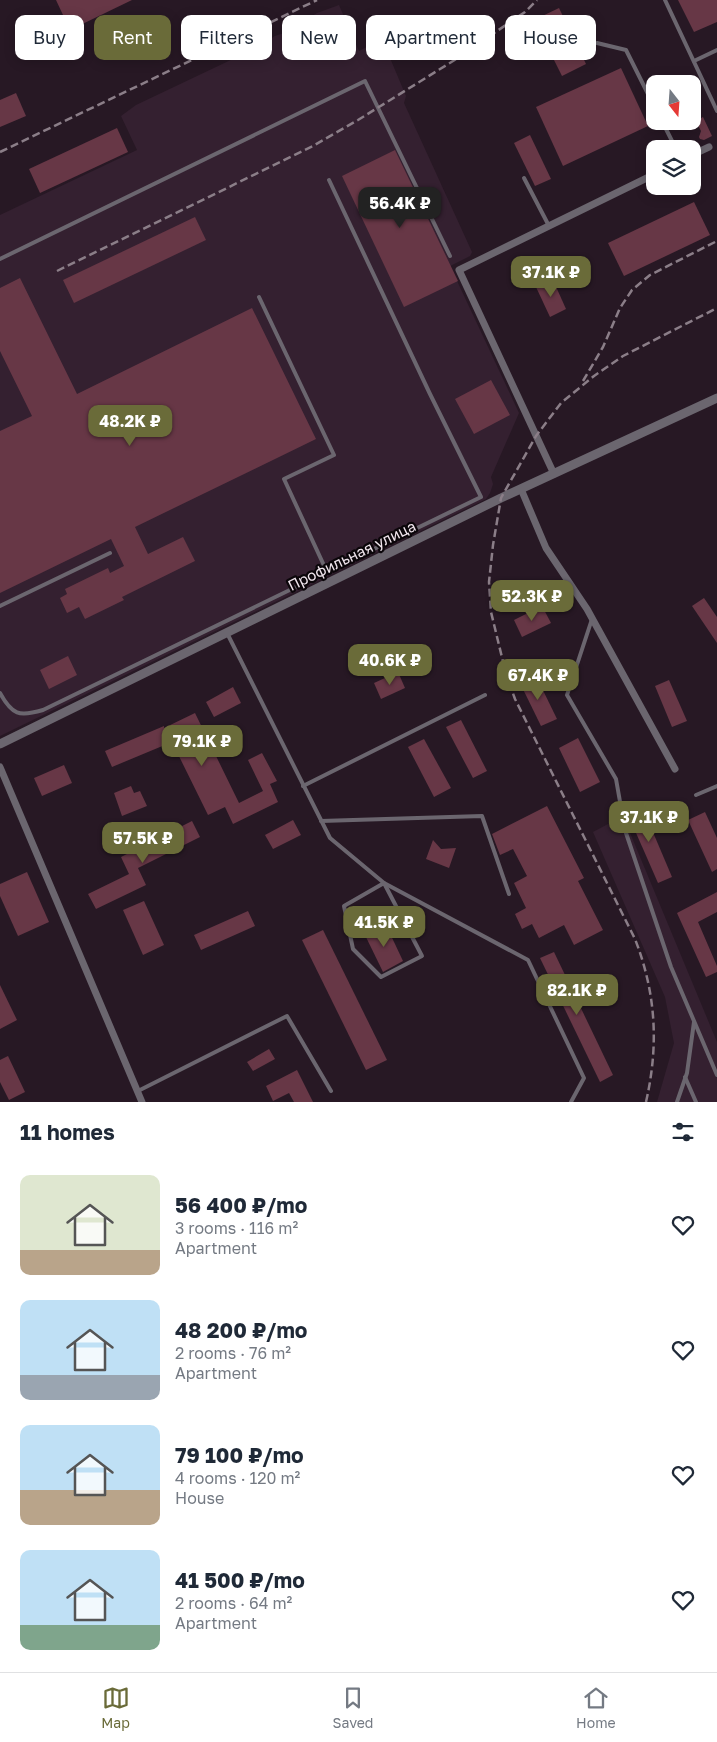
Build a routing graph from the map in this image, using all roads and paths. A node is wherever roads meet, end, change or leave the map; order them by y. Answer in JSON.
{"nodes":[{"id":1,"x":665,"y":0,"type":"edge"},
{"id":2,"x":597,"y":43,"type":"dead end"},
{"id":3,"x":717,"y":50,"type":"edge"},
{"id":4,"x":694,"y":61,"type":"junction"},
{"id":5,"x":646,"y":90,"type":"edge"},
{"id":6,"x":717,"y":111,"type":"edge"},
{"id":7,"x":709,"y":147,"type":"dead end"},
{"id":8,"x":701,"y":151,"type":"edge"},
{"id":9,"x":524,"y":178,"type":"dead end"},
{"id":10,"x":646,"y":178,"type":"edge"},
{"id":11,"x":328,"y":180,"type":"dead end"},
{"id":12,"x":549,"y":226,"type":"junction"},
{"id":13,"x":450,"y":256,"type":"dead end"},
{"id":14,"x":0,"y":259,"type":"edge"},
{"id":15,"x":259,"y":297,"type":"dead end"},
{"id":16,"x":717,"y":398,"type":"edge"},
{"id":17,"x":554,"y":474,"type":"junction"},
{"id":18,"x":521,"y":489,"type":"junction"},
{"id":19,"x":110,"y":553,"type":"dead end"},
{"id":20,"x":327,"y":572,"type":"junction"},
{"id":21,"x":0,"y":606,"type":"edge"},
{"id":22,"x":592,"y":619,"type":"junction"},
{"id":23,"x":226,"y":633,"type":"junction"},
{"id":24,"x":0,"y":693,"type":"edge"},
{"id":25,"x":485,"y":695,"type":"dead end"},
{"id":26,"x":0,"y":744,"type":"edge"},
{"id":27,"x":0,"y":767,"type":"edge"},
{"id":28,"x":675,"y":769,"type":"dead end"},
{"id":29,"x":303,"y":786,"type":"junction"},
{"id":30,"x":717,"y":786,"type":"edge"},
{"id":31,"x":696,"y":795,"type":"dead end"},
{"id":32,"x":321,"y":821,"type":"junction"},
{"id":33,"x":384,"y":883,"type":"junction"},
{"id":34,"x":509,"y":894,"type":"dead end"},
{"id":35,"x":694,"y":1022,"type":"junction"},
{"id":36,"x":717,"y":1075,"type":"edge"},
{"id":37,"x":685,"y":1077,"type":"junction"},
{"id":38,"x":331,"y":1090,"type":"dead end"},
{"id":39,"x":138,"y":1091,"type":"junction"},
{"id":40,"x":142,"y":1102,"type":"edge"},
{"id":41,"x":571,"y":1102,"type":"edge"},
{"id":42,"x":677,"y":1102,"type":"edge"},
{"id":43,"x":696,"y":1102,"type":"edge"}],
"edges":[{"from":1,"to":4,"type":"lane"},
{"from":2,"to":5,"type":"lane"},
{"from":3,"to":4,"type":"lane"},
{"from":4,"to":6,"type":"lane"},
{"from":7,"to":8,"type":"street"},
{"from":9,"to":12,"type":"lane"},
{"from":10,"to":12,"type":"street"},
{"from":11,"to":20,"type":"lane"},
{"from":12,"to":17,"type":"street"},
{"from":13,"to":14,"type":"lane"},
{"from":15,"to":20,"type":"lane"},
{"from":16,"to":17,"type":"street","name":"Профильная улица"},
{"from":17,"to":18,"type":"street","name":"Профильная улица"},
{"from":18,"to":22,"type":"street"},
{"from":18,"to":23,"type":"street","name":"Профильная улица"},
{"from":19,"to":21,"type":"lane"},
{"from":20,"to":24,"type":"lane"},
{"from":22,"to":28,"type":"street"},
{"from":22,"to":35,"type":"lane"},
{"from":23,"to":26,"type":"street","name":"Профильная улица"},
{"from":23,"to":29,"type":"lane"},
{"from":25,"to":29,"type":"lane"},
{"from":27,"to":39,"type":"street"},
{"from":29,"to":32,"type":"lane"},
{"from":30,"to":31,"type":"lane"},
{"from":32,"to":33,"type":"lane"},
{"from":32,"to":34,"type":"lane"},
{"from":33,"to":33,"type":"lane"},
{"from":33,"to":41,"type":"lane"},
{"from":35,"to":36,"type":"lane"},
{"from":35,"to":37,"type":"lane"},
{"from":37,"to":42,"type":"lane"},
{"from":37,"to":43,"type":"lane"},
{"from":38,"to":39,"type":"lane"},
{"from":39,"to":40,"type":"street"}]}
